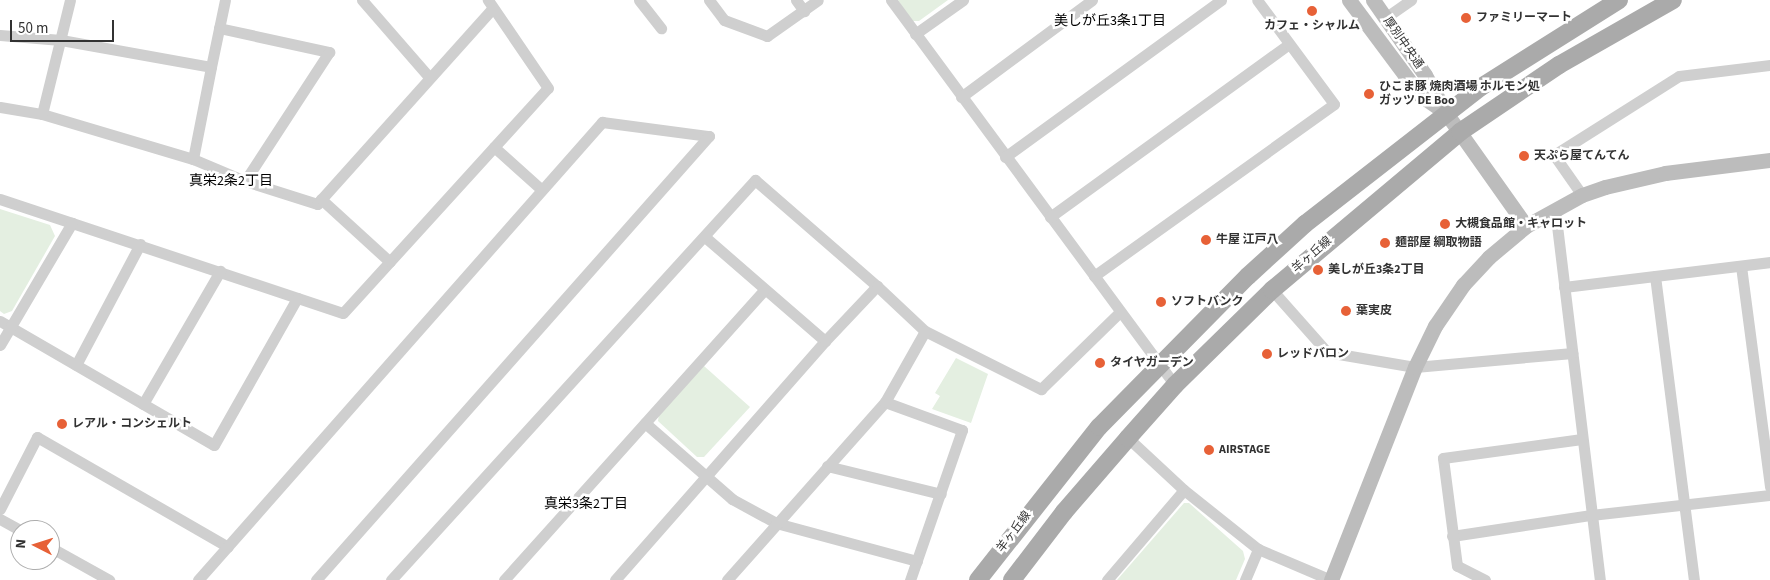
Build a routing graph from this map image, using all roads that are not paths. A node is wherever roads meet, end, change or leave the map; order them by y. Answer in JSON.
{"nodes":[{"id":1,"x":70,"y":0,"type":"edge"},
{"id":2,"x":225,"y":0,"type":"edge"},
{"id":3,"x":362,"y":0,"type":"edge"},
{"id":4,"x":639,"y":0,"type":"edge"},
{"id":5,"x":709,"y":0,"type":"edge"},
{"id":6,"x":796,"y":0,"type":"edge"},
{"id":7,"x":818,"y":0,"type":"edge"},
{"id":8,"x":891,"y":0,"type":"edge"},
{"id":9,"x":963,"y":0,"type":"edge"},
{"id":10,"x":1092,"y":0,"type":"edge"},
{"id":11,"x":1221,"y":0,"type":"edge"},
{"id":12,"x":1257,"y":0,"type":"edge"},
{"id":13,"x":1349,"y":0,"type":"edge"},
{"id":14,"x":1373,"y":0,"type":"edge"},
{"id":15,"x":1411,"y":0,"type":"edge"},
{"id":16,"x":1619,"y":0,"type":"edge"},
{"id":17,"x":1673,"y":0,"type":"edge"},
{"id":18,"x":490,"y":4,"type":"edge"},
{"id":19,"x":804,"y":11,"type":"junction"},
{"id":20,"x":1386,"y":18,"type":"junction"},
{"id":21,"x":219,"y":28,"type":"junction"},
{"id":22,"x":661,"y":28,"type":"dead end"},
{"id":23,"x":915,"y":34,"type":"junction"},
{"id":24,"x":0,"y":35,"type":"edge"},
{"id":25,"x":61,"y":40,"type":"junction"},
{"id":26,"x":1288,"y":45,"type":"junction"},
{"id":27,"x":1770,"y":65,"type":"edge"},
{"id":28,"x":211,"y":67,"type":"junction"},
{"id":29,"x":429,"y":77,"type":"junction"},
{"id":30,"x":961,"y":97,"type":"junction"},
{"id":31,"x":0,"y":108,"type":"edge"},
{"id":32,"x":1446,"y":113,"type":"junction"},
{"id":33,"x":42,"y":114,"type":"junction"},
{"id":34,"x":1460,"y":132,"type":"junction"},
{"id":35,"x":494,"y":147,"type":"junction"},
{"id":36,"x":1005,"y":157,"type":"junction"},
{"id":37,"x":193,"y":159,"type":"junction"},
{"id":38,"x":1770,"y":160,"type":"edge"},
{"id":39,"x":246,"y":180,"type":"junction"},
{"id":40,"x":542,"y":190,"type":"junction"},
{"id":41,"x":1582,"y":195,"type":"junction"},
{"id":42,"x":0,"y":199,"type":"edge"},
{"id":43,"x":321,"y":199,"type":"junction"},
{"id":44,"x":1555,"y":209,"type":"junction"},
{"id":45,"x":1050,"y":217,"type":"junction"},
{"id":46,"x":72,"y":223,"type":"junction"},
{"id":47,"x":1526,"y":226,"type":"junction"},
{"id":48,"x":705,"y":237,"type":"junction"},
{"id":49,"x":140,"y":244,"type":"junction"},
{"id":50,"x":390,"y":262,"type":"junction"},
{"id":51,"x":1770,"y":262,"type":"edge"},
{"id":52,"x":1741,"y":266,"type":"junction"},
{"id":53,"x":220,"y":271,"type":"junction"},
{"id":54,"x":1094,"y":276,"type":"junction"},
{"id":55,"x":1655,"y":276,"type":"junction"},
{"id":56,"x":877,"y":286,"type":"junction"},
{"id":57,"x":1564,"y":287,"type":"junction"},
{"id":58,"x":764,"y":290,"type":"junction"},
{"id":59,"x":1272,"y":290,"type":"junction"},
{"id":60,"x":297,"y":298,"type":"junction"},
{"id":61,"x":1120,"y":312,"type":"junction"},
{"id":62,"x":4,"y":323,"type":"edge"},
{"id":63,"x":925,"y":331,"type":"junction"},
{"id":64,"x":825,"y":341,"type":"junction"},
{"id":65,"x":0,"y":344,"type":"edge"},
{"id":66,"x":1572,"y":353,"type":"junction"},
{"id":67,"x":1158,"y":363,"type":"junction"},
{"id":68,"x":76,"y":365,"type":"junction"},
{"id":69,"x":1415,"y":367,"type":"junction"},
{"id":70,"x":1175,"y":385,"type":"junction"},
{"id":71,"x":885,"y":402,"type":"junction"},
{"id":72,"x":143,"y":404,"type":"junction"},
{"id":73,"x":645,"y":422,"type":"junction"},
{"id":74,"x":1128,"y":438,"type":"junction"},
{"id":75,"x":1582,"y":439,"type":"junction"},
{"id":76,"x":827,"y":466,"type":"junction"},
{"id":77,"x":706,"y":476,"type":"junction"},
{"id":78,"x":1770,"y":487,"type":"edge"},
{"id":79,"x":1184,"y":490,"type":"junction"},
{"id":80,"x":941,"y":494,"type":"junction"},
{"id":81,"x":1770,"y":495,"type":"edge"},
{"id":82,"x":1683,"y":505,"type":"junction"},
{"id":83,"x":0,"y":509,"type":"edge"},
{"id":84,"x":1591,"y":516,"type":"junction"},
{"id":85,"x":776,"y":523,"type":"junction"},
{"id":86,"x":1452,"y":536,"type":"junction"},
{"id":87,"x":228,"y":547,"type":"junction"},
{"id":88,"x":1258,"y":549,"type":"junction"},
{"id":89,"x":60,"y":553,"type":"edge"},
{"id":90,"x":917,"y":560,"type":"junction"},
{"id":91,"x":109,"y":580,"type":"edge"},
{"id":92,"x":198,"y":580,"type":"edge"},
{"id":93,"x":316,"y":580,"type":"edge"},
{"id":94,"x":391,"y":580,"type":"edge"},
{"id":95,"x":504,"y":580,"type":"edge"},
{"id":96,"x":615,"y":580,"type":"edge"},
{"id":97,"x":727,"y":580,"type":"edge"},
{"id":98,"x":910,"y":580,"type":"edge"},
{"id":99,"x":978,"y":580,"type":"edge"},
{"id":100,"x":1012,"y":580,"type":"edge"},
{"id":101,"x":1107,"y":580,"type":"edge"},
{"id":102,"x":1246,"y":580,"type":"edge"},
{"id":103,"x":1331,"y":580,"type":"edge"},
{"id":104,"x":1485,"y":580,"type":"edge"},
{"id":105,"x":1600,"y":580,"type":"edge"},
{"id":106,"x":1694,"y":580,"type":"edge"}],
"edges":[{"from":1,"to":25,"type":"street"},
{"from":2,"to":21,"type":"street"},
{"from":3,"to":29,"type":"street"},
{"from":4,"to":22,"type":"street"},
{"from":5,"to":19,"type":"street"},
{"from":6,"to":19,"type":"street"},
{"from":7,"to":19,"type":"street"},
{"from":8,"to":23,"type":"street"},
{"from":9,"to":23,"type":"street"},
{"from":10,"to":30,"type":"street"},
{"from":11,"to":36,"type":"street"},
{"from":12,"to":26,"type":"street"},
{"from":13,"to":32,"type":"street","name":"厚別中央通"},
{"from":14,"to":20,"type":"street","name":"厚別中央通"},
{"from":15,"to":20,"type":"street"},
{"from":16,"to":32,"type":"main road","name":"羊ヶ丘線"},
{"from":17,"to":34,"type":"main road","name":"羊ヶ丘線"},
{"from":18,"to":29,"type":"street"},
{"from":18,"to":35,"type":"street"},
{"from":20,"to":32,"type":"street","name":"厚別中央通"},
{"from":21,"to":28,"type":"street"},
{"from":21,"to":39,"type":"street"},
{"from":23,"to":30,"type":"street"},
{"from":24,"to":25,"type":"street"},
{"from":25,"to":28,"type":"street"},
{"from":25,"to":33,"type":"street"},
{"from":26,"to":45,"type":"street"},
{"from":26,"to":54,"type":"street"},
{"from":27,"to":41,"type":"street"},
{"from":28,"to":37,"type":"street"},
{"from":29,"to":43,"type":"street"},
{"from":30,"to":36,"type":"street"},
{"from":31,"to":33,"type":"street"},
{"from":32,"to":34,"type":"street"},
{"from":32,"to":67,"type":"main road","name":"羊ヶ丘線"},
{"from":33,"to":37,"type":"street"},
{"from":34,"to":47,"type":"street"},
{"from":34,"to":59,"type":"main road","name":"羊ヶ丘線"},
{"from":35,"to":40,"type":"street"},
{"from":35,"to":50,"type":"street"},
{"from":36,"to":45,"type":"street"},
{"from":37,"to":39,"type":"street"},
{"from":38,"to":41,"type":"street"},
{"from":39,"to":43,"type":"street"},
{"from":40,"to":87,"type":"street"},
{"from":40,"to":93,"type":"street"},
{"from":41,"to":44,"type":"street"},
{"from":42,"to":46,"type":"street"},
{"from":43,"to":50,"type":"street"},
{"from":44,"to":47,"type":"street"},
{"from":44,"to":57,"type":"street"},
{"from":45,"to":54,"type":"street"},
{"from":46,"to":49,"type":"street"},
{"from":46,"to":62,"type":"street"},
{"from":47,"to":69,"type":"street"},
{"from":48,"to":56,"type":"street"},
{"from":48,"to":58,"type":"street"},
{"from":48,"to":94,"type":"street"},
{"from":49,"to":53,"type":"street"},
{"from":49,"to":68,"type":"street"},
{"from":50,"to":60,"type":"street"},
{"from":51,"to":52,"type":"street"},
{"from":52,"to":55,"type":"street"},
{"from":52,"to":78,"type":"street"},
{"from":53,"to":60,"type":"street"},
{"from":53,"to":72,"type":"street"},
{"from":54,"to":61,"type":"street"},
{"from":55,"to":57,"type":"street"},
{"from":55,"to":82,"type":"street"},
{"from":56,"to":63,"type":"street"},
{"from":56,"to":64,"type":"street"},
{"from":57,"to":66,"type":"street"},
{"from":58,"to":64,"type":"street"},
{"from":58,"to":73,"type":"street"},
{"from":59,"to":69,"type":"street"},
{"from":59,"to":70,"type":"main road","name":"羊ヶ丘線"},
{"from":60,"to":72,"type":"street"},
{"from":61,"to":63,"type":"street"},
{"from":61,"to":67,"type":"street"},
{"from":62,"to":65,"type":"street"},
{"from":62,"to":68,"type":"street"},
{"from":63,"to":71,"type":"street"},
{"from":64,"to":77,"type":"street"},
{"from":66,"to":69,"type":"street"},
{"from":66,"to":75,"type":"street"},
{"from":67,"to":70,"type":"street"},
{"from":67,"to":99,"type":"main road","name":"羊ヶ丘線"},
{"from":68,"to":72,"type":"street"},
{"from":69,"to":103,"type":"street"},
{"from":70,"to":74,"type":"main road","name":"羊ヶ丘線"},
{"from":71,"to":76,"type":"street"},
{"from":71,"to":80,"type":"street"},
{"from":73,"to":77,"type":"street"},
{"from":73,"to":95,"type":"street"},
{"from":74,"to":79,"type":"street"},
{"from":74,"to":100,"type":"main road","name":"羊ヶ丘線"},
{"from":75,"to":84,"type":"street"},
{"from":75,"to":86,"type":"street"},
{"from":76,"to":80,"type":"street"},
{"from":76,"to":85,"type":"street"},
{"from":77,"to":85,"type":"street"},
{"from":77,"to":96,"type":"street"},
{"from":79,"to":88,"type":"street"},
{"from":79,"to":101,"type":"street"},
{"from":80,"to":90,"type":"street"},
{"from":81,"to":82,"type":"street"},
{"from":82,"to":84,"type":"street"},
{"from":82,"to":106,"type":"street"},
{"from":83,"to":87,"type":"street"},
{"from":84,"to":86,"type":"street"},
{"from":84,"to":105,"type":"street"},
{"from":85,"to":90,"type":"street"},
{"from":85,"to":97,"type":"street"},
{"from":86,"to":104,"type":"street"},
{"from":87,"to":92,"type":"street"},
{"from":88,"to":102,"type":"street"},
{"from":88,"to":103,"type":"street"},
{"from":89,"to":91,"type":"street"},
{"from":90,"to":98,"type":"street"}]}
